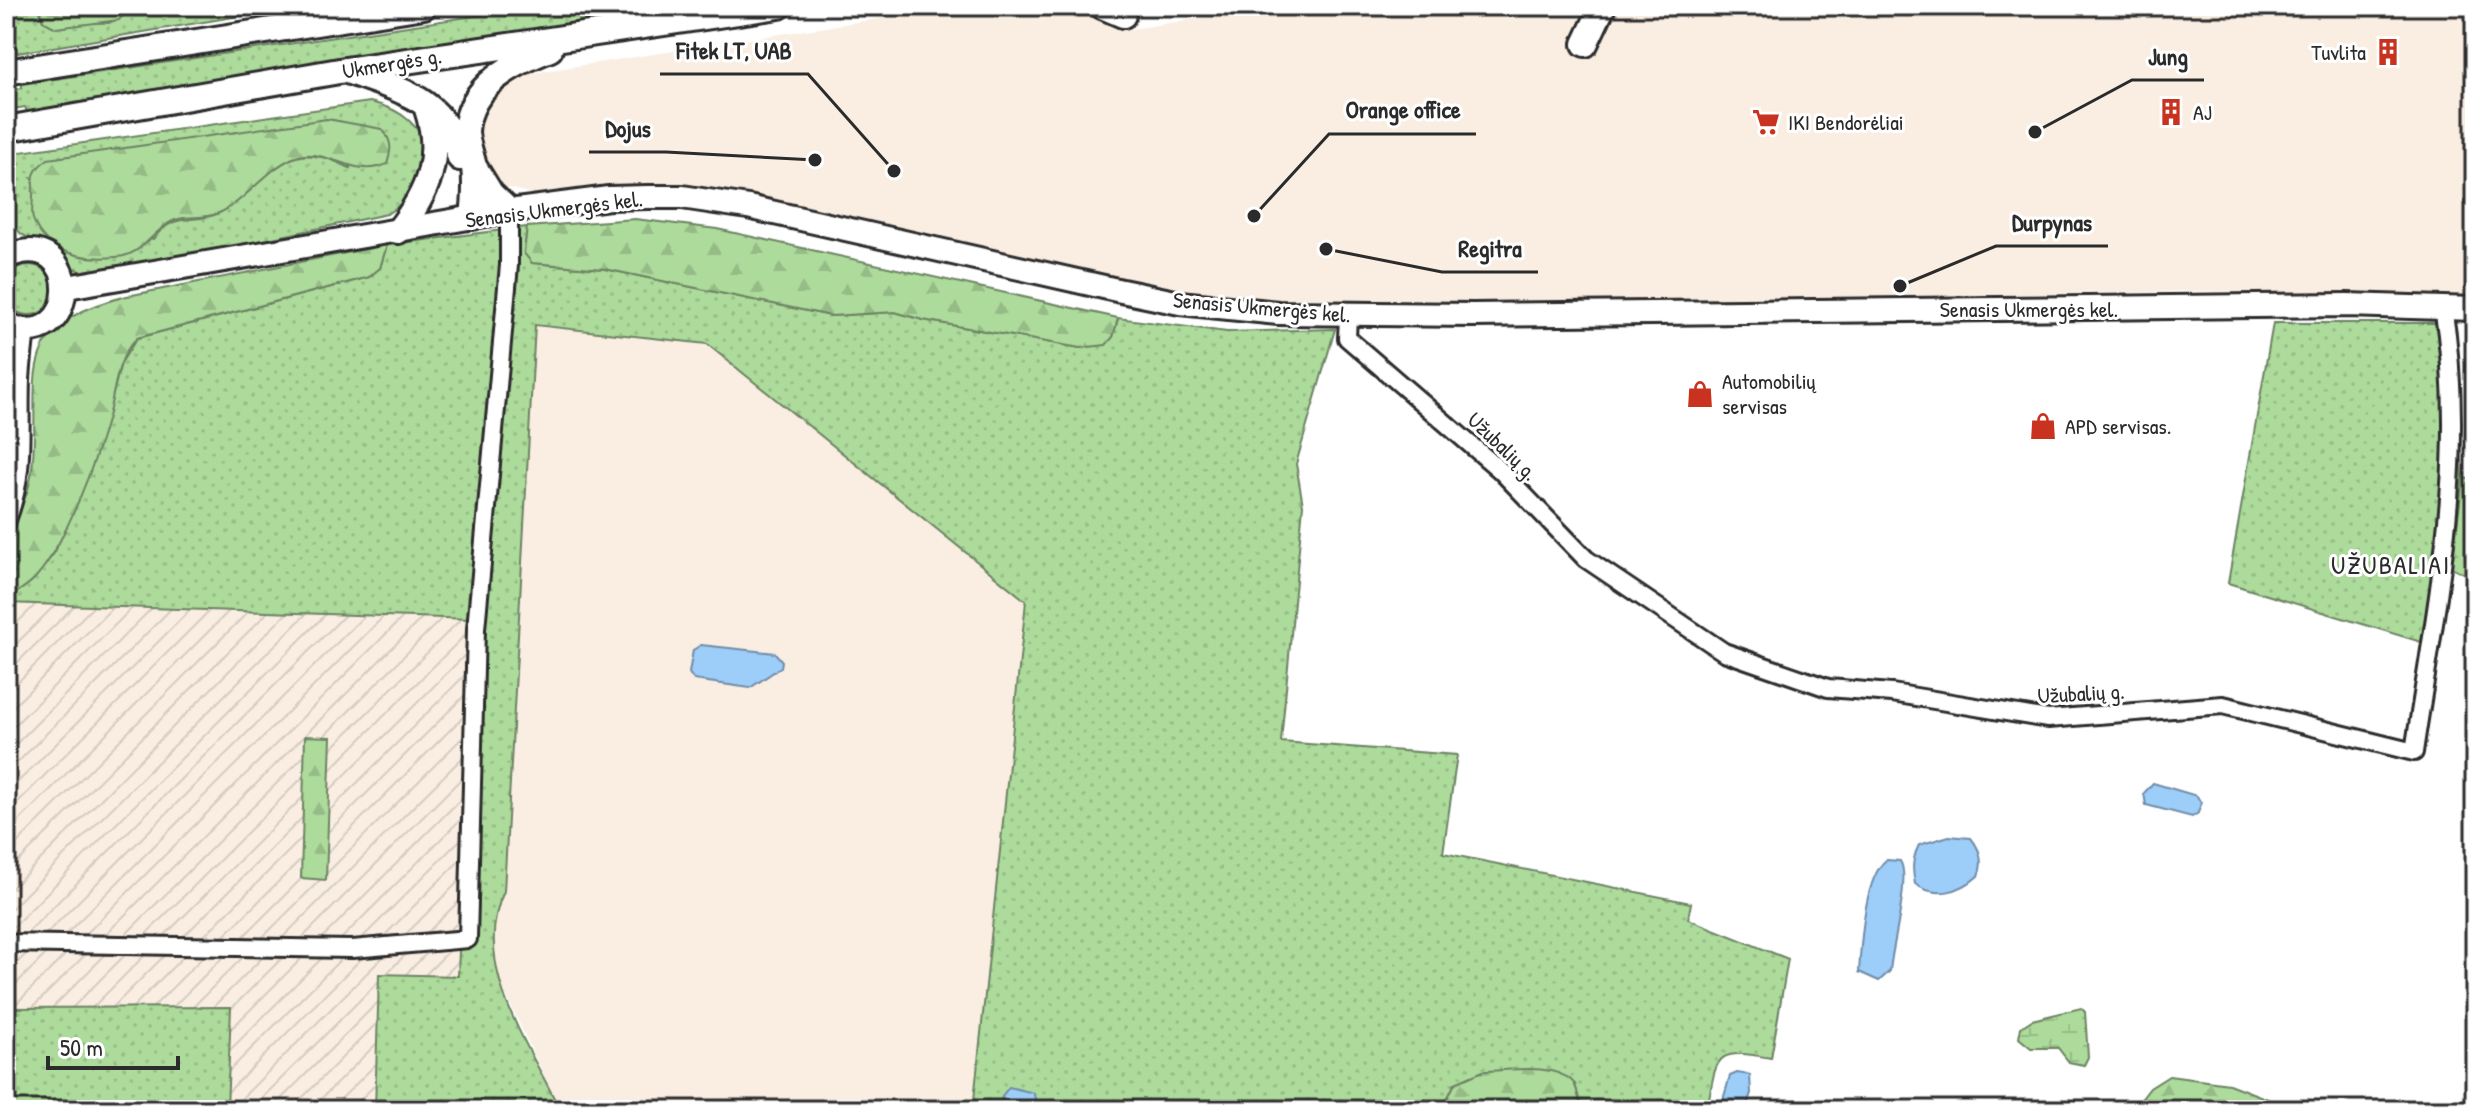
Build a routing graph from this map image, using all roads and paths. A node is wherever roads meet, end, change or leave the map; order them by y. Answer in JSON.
{"nodes":[{"id":1,"x":424,"y":6,"type":"edge"},
{"id":2,"x":779,"y":6,"type":"edge"},
{"id":3,"x":1603,"y":6,"type":"edge"},
{"id":4,"x":589,"y":33,"type":"junction"},
{"id":5,"x":1585,"y":44,"type":"dead end"},
{"id":6,"x":345,"y":70,"type":"junction"},
{"id":7,"x":13,"y":71,"type":"edge"},
{"id":8,"x":426,"y":103,"type":"junction"},
{"id":9,"x":18,"y":127,"type":"edge"},
{"id":10,"x":474,"y":166,"type":"junction"},
{"id":11,"x":509,"y":211,"type":"junction"},
{"id":12,"x":473,"y":217,"type":"junction"},
{"id":13,"x":398,"y":231,"type":"junction"},
{"id":14,"x":6,"y":255,"type":"edge"},
{"id":15,"x":67,"y":287,"type":"junction"},
{"id":16,"x":2443,"y":307,"type":"junction"},
{"id":17,"x":2475,"y":309,"type":"edge"},
{"id":18,"x":1348,"y":316,"type":"junction"},
{"id":19,"x":16,"y":327,"type":"edge"},
{"id":20,"x":6,"y":523,"type":"edge"},
{"id":21,"x":6,"y":943,"type":"edge"}],
"edges":[{"from":1,"to":7,"type":"highway"},
{"from":2,"to":4,"type":"highway","name":"Ukmergės g."},
{"from":3,"to":5,"type":"highway"},
{"from":4,"to":6,"type":"highway","name":"Ukmergės g."},
{"from":4,"to":10,"type":"highway"},
{"from":6,"to":8,"type":"highway"},
{"from":6,"to":9,"type":"highway","name":"Ukmergės g."},
{"from":8,"to":12,"type":"highway"},
{"from":8,"to":13,"type":"highway"},
{"from":10,"to":11,"type":"highway"},
{"from":10,"to":12,"type":"highway"},
{"from":11,"to":12,"type":"main road","name":"Senasis Ukmergės kel."},
{"from":11,"to":18,"type":"main road","name":"Senasis Ukmergės kel."},
{"from":11,"to":21,"type":"street"},
{"from":12,"to":13,"type":"main road","name":"Senasis Ukmergės kel."},
{"from":13,"to":15,"type":"main road","name":"Senasis Ukmergės kel."},
{"from":14,"to":15,"type":"main road"},
{"from":15,"to":19,"type":"main road"},
{"from":16,"to":17,"type":"main road","name":"Senasis Ukmergės kel."},
{"from":16,"to":18,"type":"main road","name":"Senasis Ukmergės kel."},
{"from":16,"to":18,"type":"street","name":"Užubalių g."},
{"from":19,"to":20,"type":"street"}]}
